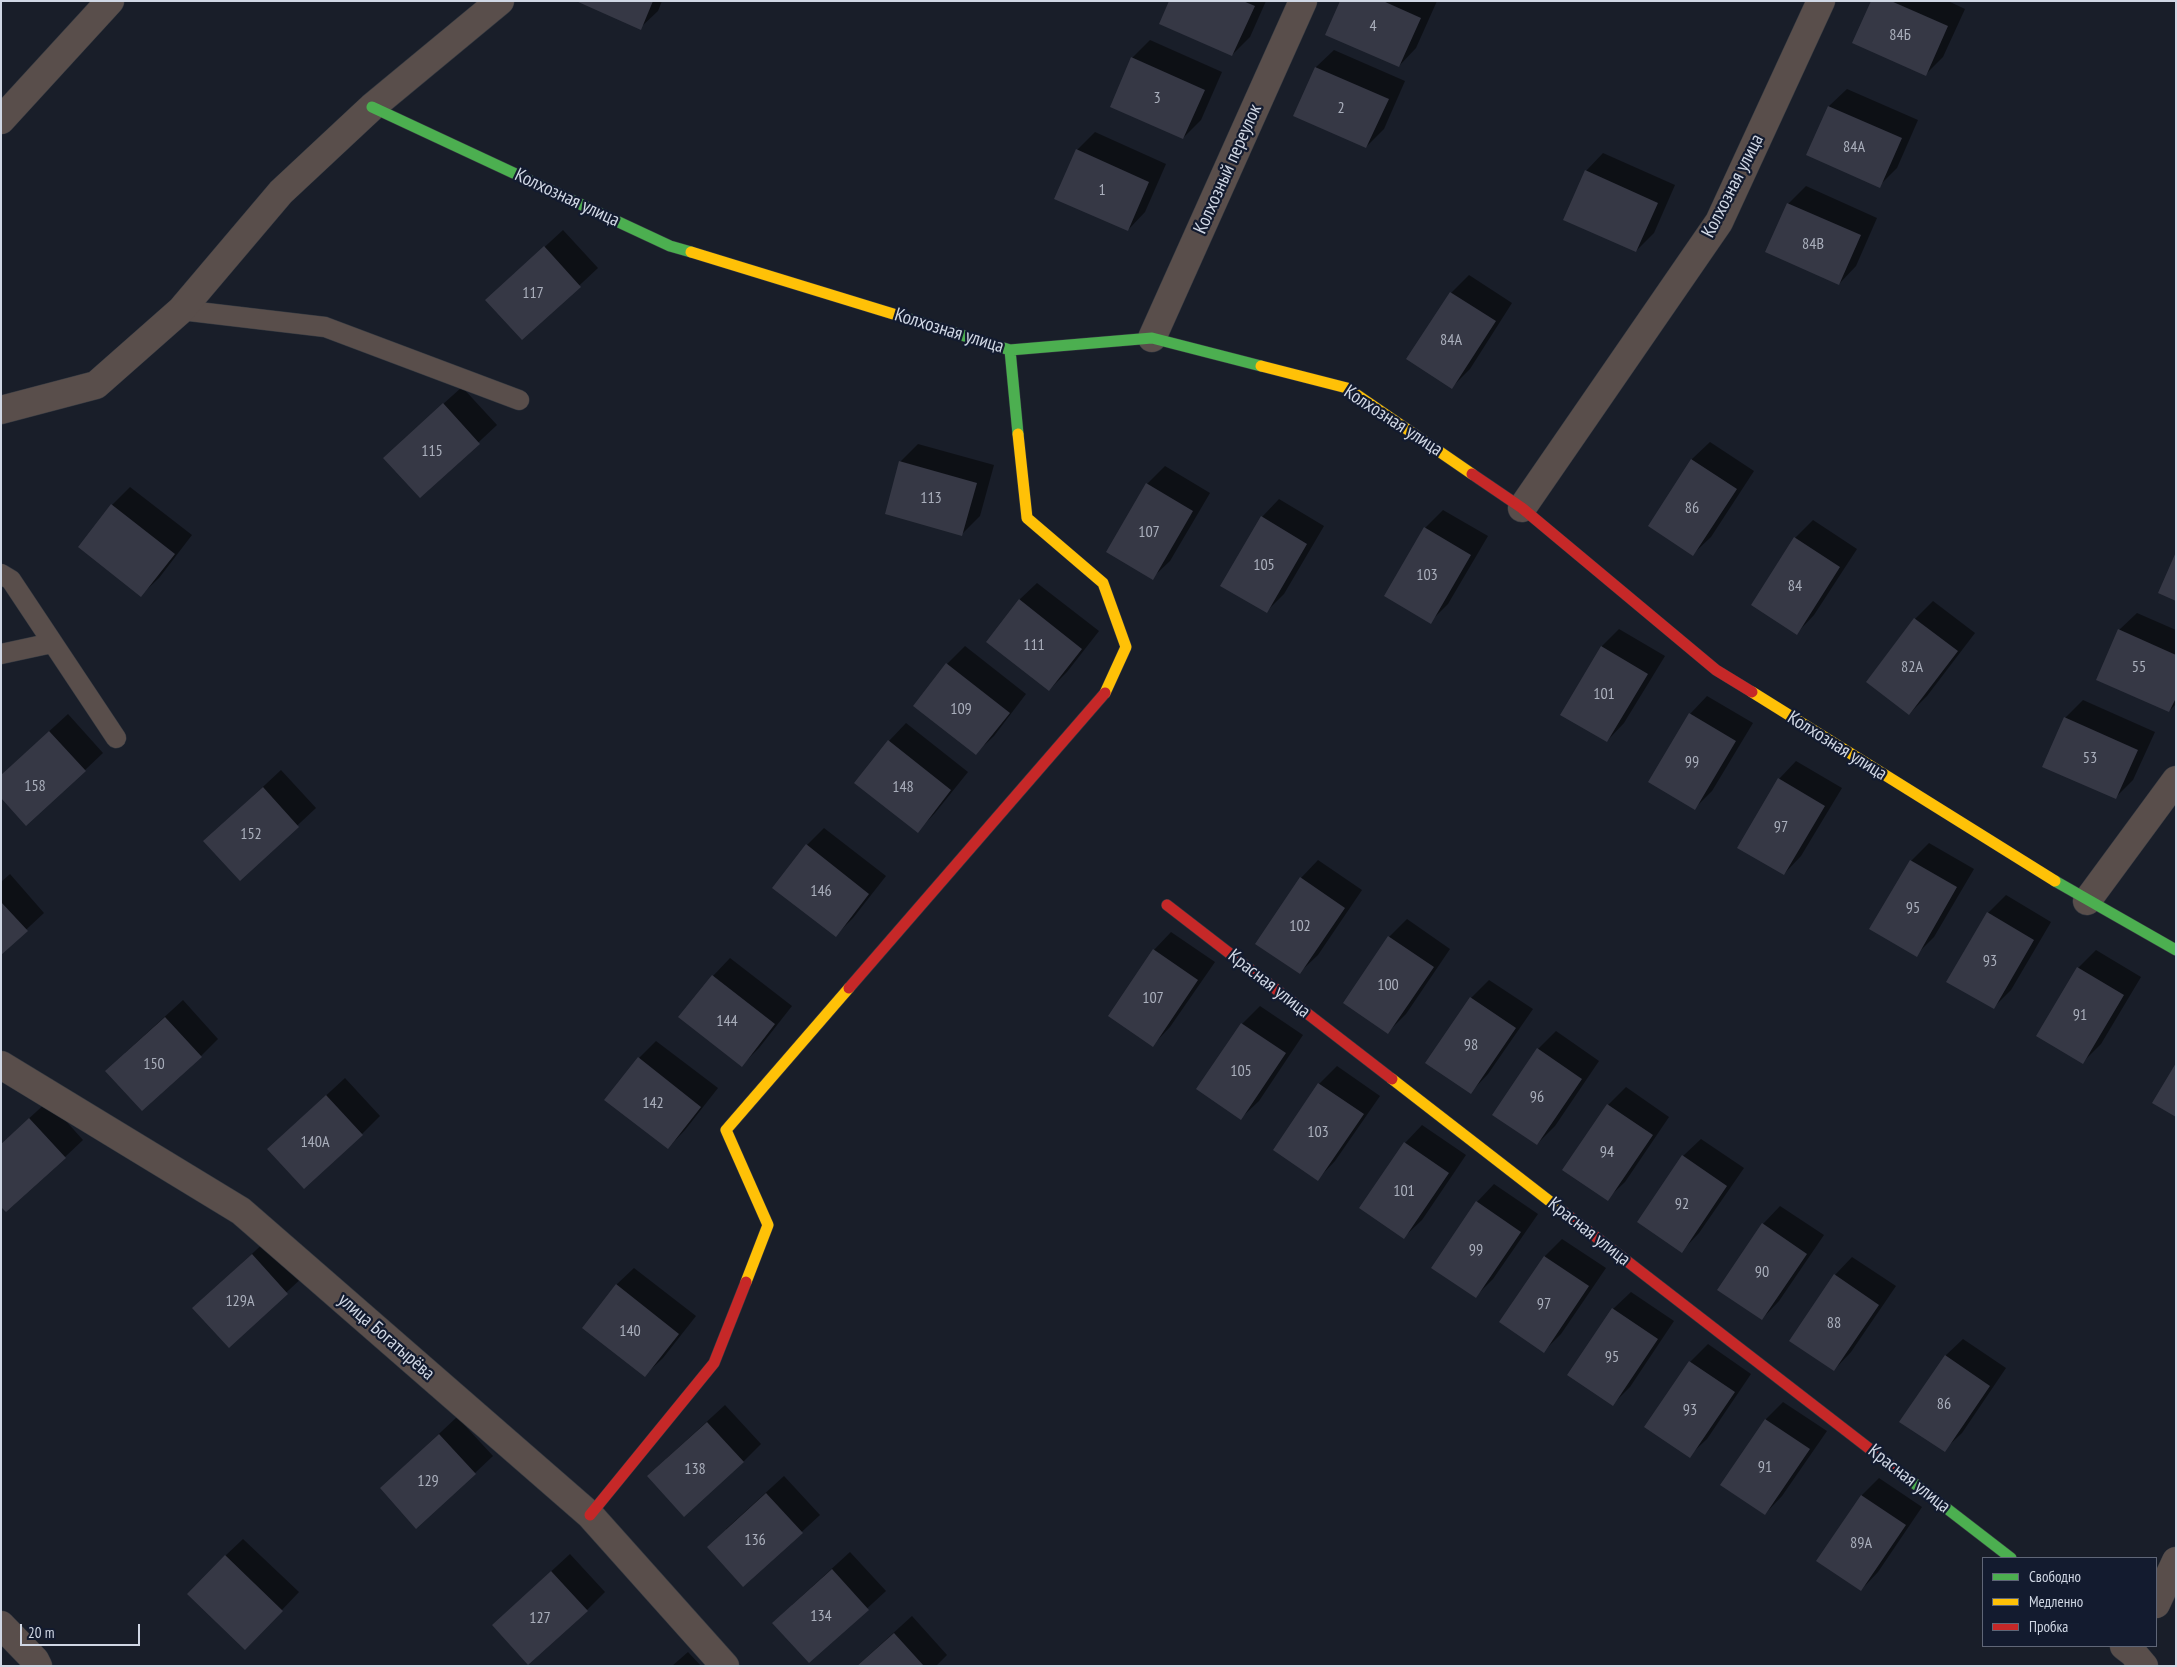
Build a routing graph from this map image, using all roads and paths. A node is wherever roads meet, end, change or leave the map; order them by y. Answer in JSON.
{"nodes":[{"id":1,"x":110,"y":1,"type":"edge"},
{"id":2,"x":500,"y":1,"type":"edge"},
{"id":3,"x":1303,"y":1,"type":"edge"},
{"id":4,"x":1821,"y":1,"type":"edge"},
{"id":5,"x":372,"y":108,"type":"junction"},
{"id":6,"x":1,"y":120,"type":"edge"},
{"id":7,"x":181,"y":310,"type":"junction"},
{"id":8,"x":1152,"y":338,"type":"junction"},
{"id":9,"x":1010,"y":350,"type":"junction"},
{"id":10,"x":519,"y":400,"type":"dead end"},
{"id":11,"x":1,"y":410,"type":"edge"},
{"id":12,"x":1522,"y":508,"type":"junction"},
{"id":13,"x":1,"y":574,"type":"edge"},
{"id":14,"x":52,"y":643,"type":"junction"},
{"id":15,"x":1,"y":654,"type":"edge"},
{"id":16,"x":116,"y":738,"type":"dead end"},
{"id":17,"x":2176,"y":780,"type":"edge"},
{"id":18,"x":2087,"y":902,"type":"junction"},
{"id":19,"x":1167,"y":905,"type":"dead end"},
{"id":20,"x":2176,"y":950,"type":"edge"},
{"id":21,"x":1,"y":1065,"type":"edge"},
{"id":22,"x":590,"y":1515,"type":"junction"},
{"id":23,"x":2010,"y":1557,"type":"edge"},
{"id":24,"x":2176,"y":1561,"type":"edge"},
{"id":25,"x":2157,"y":1602,"type":"edge"},
{"id":26,"x":1,"y":1625,"type":"edge"},
{"id":27,"x":38,"y":1666,"type":"edge"},
{"id":28,"x":725,"y":1666,"type":"edge"}],
"edges":[{"from":1,"to":6,"type":"street"},
{"from":2,"to":5,"type":"street"},
{"from":3,"to":8,"type":"street","name":"Колхозный переулок"},
{"from":4,"to":12,"type":"street","name":"Колхозная улица"},
{"from":5,"to":7,"type":"street"},
{"from":5,"to":9,"type":"street","name":"Колхозная улица"},
{"from":7,"to":10,"type":"lane"},
{"from":7,"to":11,"type":"street"},
{"from":8,"to":9,"type":"street","name":"Колхозная улица"},
{"from":8,"to":12,"type":"street","name":"Колхозная улица"},
{"from":9,"to":22,"type":"street"},
{"from":12,"to":18,"type":"street","name":"Колхозная улица"},
{"from":13,"to":14,"type":"lane"},
{"from":14,"to":15,"type":"lane"},
{"from":14,"to":16,"type":"lane"},
{"from":17,"to":18,"type":"street"},
{"from":18,"to":20,"type":"street","name":"Колхозная улица"},
{"from":19,"to":23,"type":"street","name":"Красная улица"},
{"from":21,"to":22,"type":"street","name":"улица Богатырёва"},
{"from":22,"to":28,"type":"street","name":"улица Богатырёва"},
{"from":24,"to":25,"type":"street"},
{"from":26,"to":27,"type":"street"}]}
